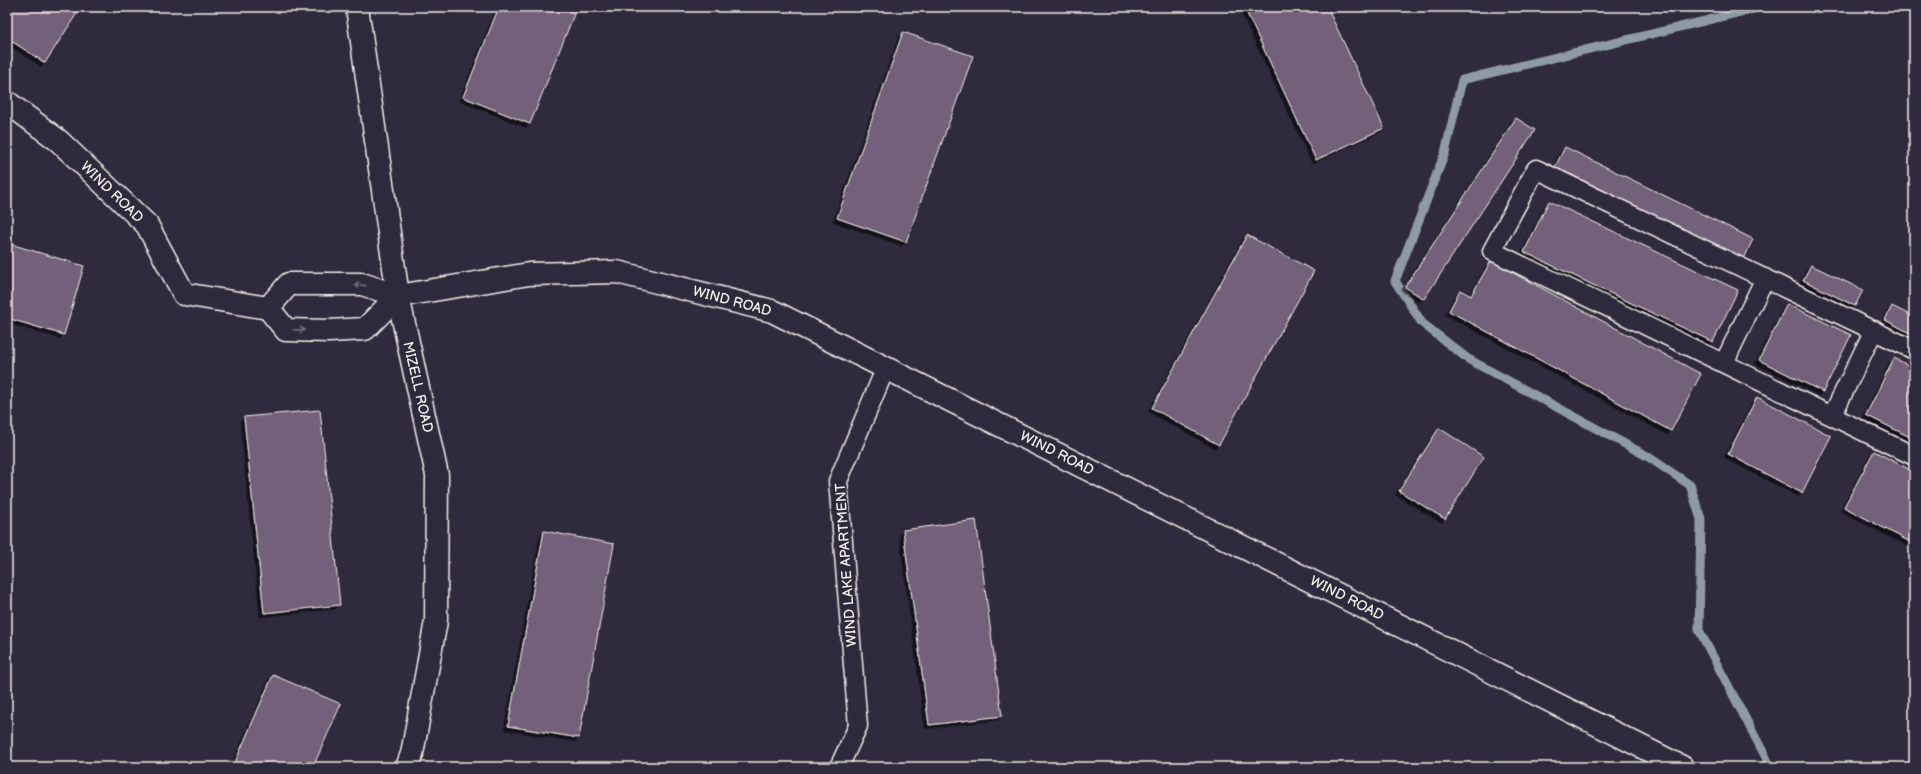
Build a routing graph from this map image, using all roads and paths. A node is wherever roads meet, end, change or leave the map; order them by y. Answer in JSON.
{"nodes":[{"id":1,"x":357,"y":7,"type":"edge"},
{"id":2,"x":7,"y":102,"type":"edge"},
{"id":3,"x":1765,"y":278,"type":"junction"},
{"id":4,"x":398,"y":296,"type":"junction"},
{"id":5,"x":268,"y":308,"type":"junction"},
{"id":6,"x":1874,"y":330,"type":"junction"},
{"id":7,"x":1914,"y":350,"type":"edge"},
{"id":8,"x":1724,"y":363,"type":"junction"},
{"id":9,"x":886,"y":367,"type":"junction"},
{"id":10,"x":1832,"y":416,"type":"junction"},
{"id":11,"x":1914,"y":456,"type":"edge"},
{"id":12,"x":407,"y":767,"type":"edge"},
{"id":13,"x":839,"y":767,"type":"edge"},
{"id":14,"x":1682,"y":767,"type":"edge"}],
"edges":[{"from":1,"to":4,"type":"street","name":"MIZELL ROAD"},
{"from":2,"to":5,"type":"street","name":"WIND ROAD"},
{"from":3,"to":6,"type":"lane"},
{"from":3,"to":8,"type":"lane"},
{"from":3,"to":8,"type":"lane"},
{"from":4,"to":5,"type":"street","name":"WIND ROAD","one_way":true},
{"from":5,"to":4,"type":"street","one_way":true},
{"from":4,"to":9,"type":"street","name":"WIND ROAD"},
{"from":4,"to":12,"type":"street","name":"MIZELL ROAD"},
{"from":6,"to":7,"type":"lane"},
{"from":6,"to":10,"type":"lane"},
{"from":8,"to":10,"type":"lane"},
{"from":9,"to":13,"type":"lane","name":"WIND LAKE APARTMENT"},
{"from":9,"to":14,"type":"street","name":"WIND ROAD"},
{"from":10,"to":11,"type":"lane"}]}
